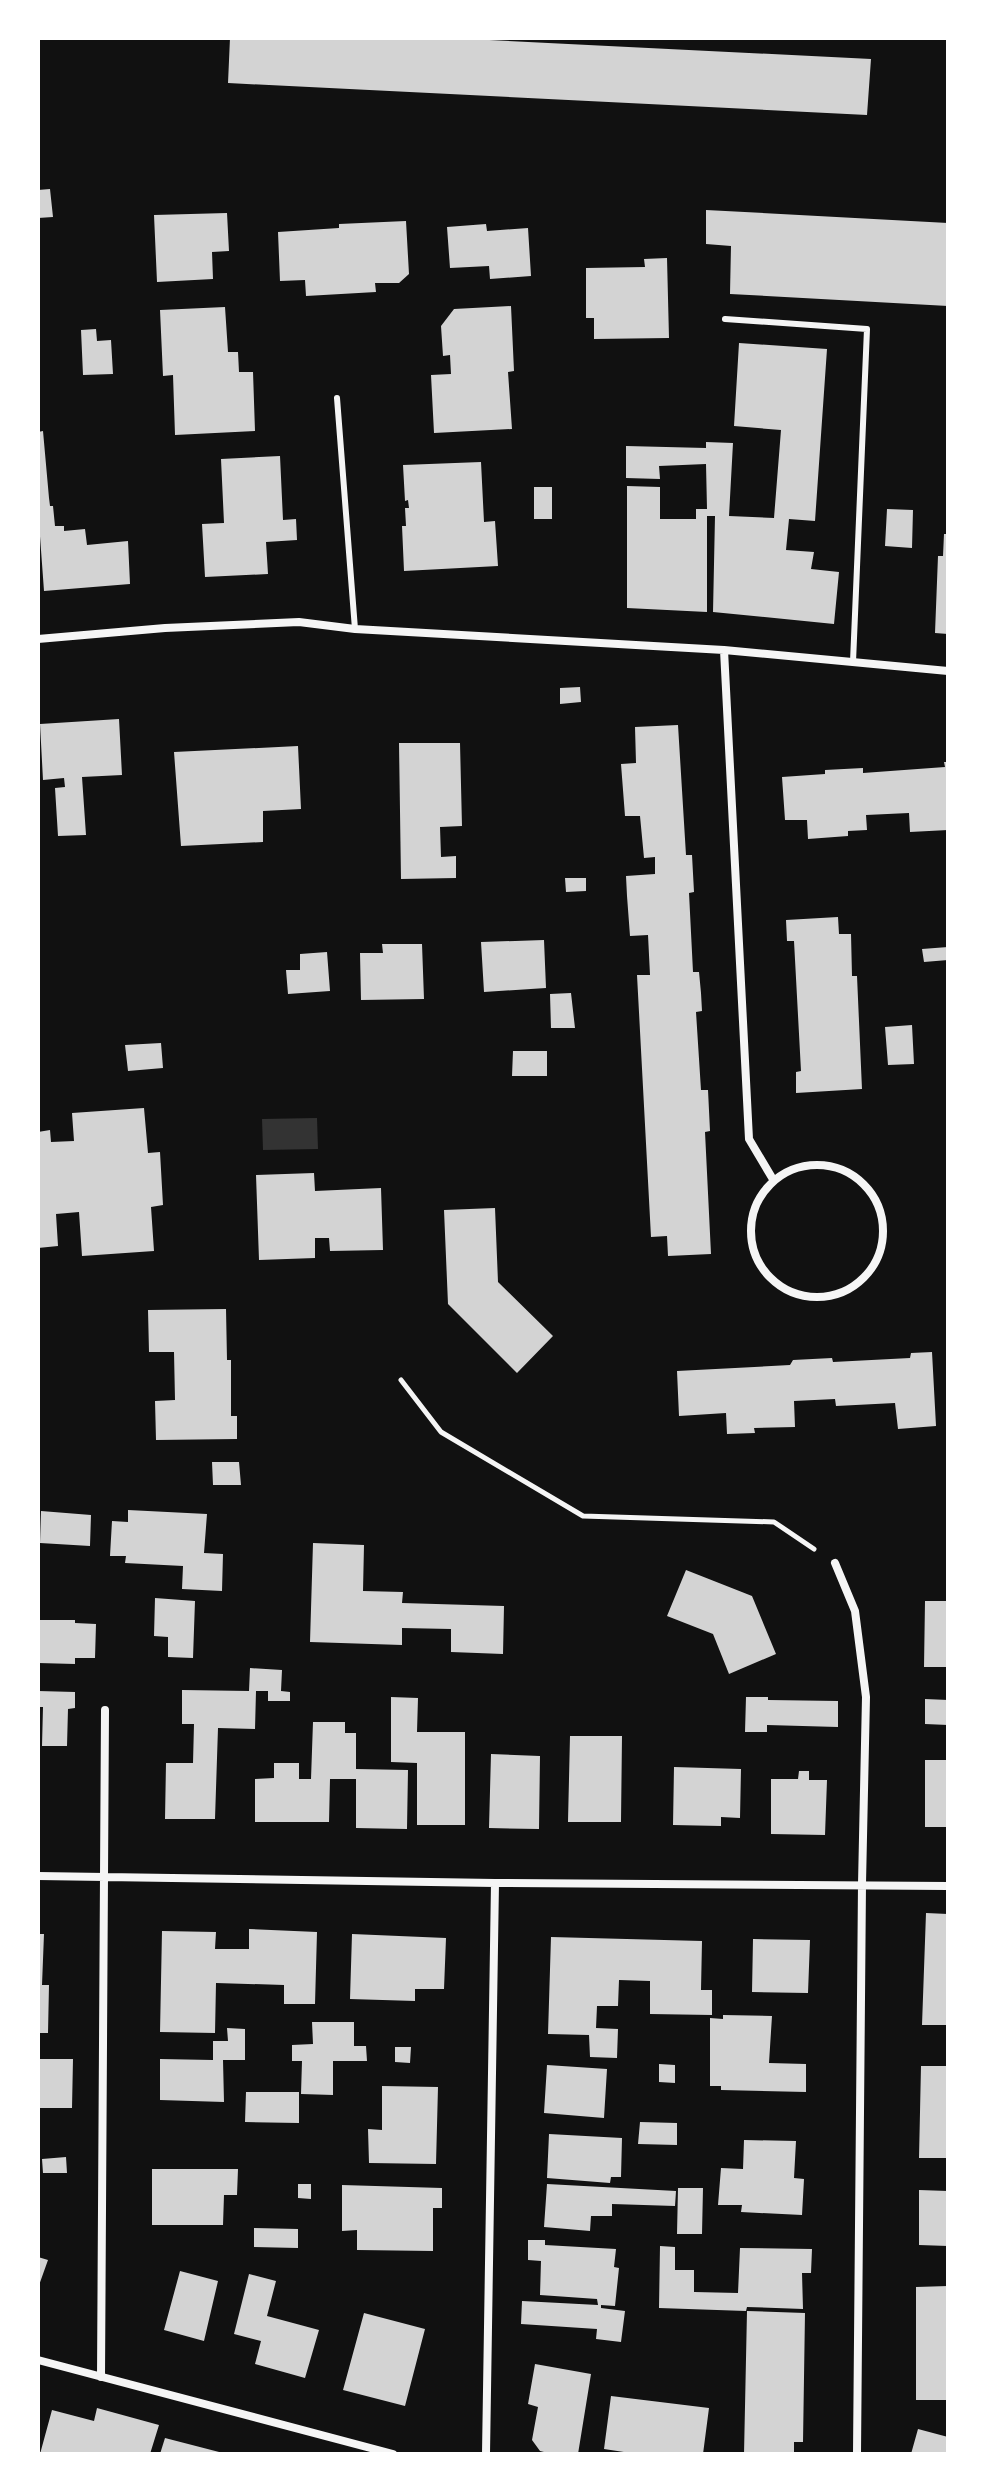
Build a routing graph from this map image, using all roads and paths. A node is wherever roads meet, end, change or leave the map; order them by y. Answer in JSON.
{"nodes":[{"id":1,"x":725,"y":319,"type":"dead end"},
{"id":2,"x":337,"y":398,"type":"dead end"},
{"id":3,"x":355,"y":629,"type":"junction"},
{"id":4,"x":38,"y":639,"type":"edge"},
{"id":5,"x":724,"y":650,"type":"junction"},
{"id":6,"x":853,"y":662,"type":"junction"},
{"id":7,"x":948,"y":671,"type":"edge"},
{"id":8,"x":774,"y":1181,"type":"junction"},
{"id":9,"x":401,"y":1380,"type":"dead end"},
{"id":10,"x":835,"y":1563,"type":"joint"},
{"id":11,"x":105,"y":1710,"type":"dead end"},
{"id":12,"x":38,"y":1876,"type":"edge"},
{"id":13,"x":103,"y":1876,"type":"junction"},
{"id":14,"x":495,"y":1883,"type":"junction"},
{"id":15,"x":862,"y":1884,"type":"junction"},
{"id":16,"x":948,"y":1886,"type":"edge"},
{"id":17,"x":38,"y":2360,"type":"edge"},
{"id":18,"x":101,"y":2377,"type":"junction"},
{"id":19,"x":393,"y":2454,"type":"edge"},
{"id":20,"x":486,"y":2454,"type":"edge"},
{"id":21,"x":857,"y":2454,"type":"edge"}],
"edges":[{"from":1,"to":6,"type":"lane"},
{"from":2,"to":3,"type":"lane"},
{"from":3,"to":4,"type":"street"},
{"from":3,"to":5,"type":"street"},
{"from":5,"to":6,"type":"street"},
{"from":5,"to":8,"type":"street"},
{"from":6,"to":7,"type":"street"},
{"from":8,"to":8,"type":"street"},
{"from":9,"to":10,"type":"path"},
{"from":10,"to":15,"type":"street"},
{"from":11,"to":13,"type":"street"},
{"from":12,"to":13,"type":"street"},
{"from":13,"to":14,"type":"street"},
{"from":13,"to":18,"type":"street"},
{"from":14,"to":15,"type":"street"},
{"from":14,"to":20,"type":"street"},
{"from":15,"to":16,"type":"street"},
{"from":15,"to":21,"type":"street"},
{"from":17,"to":18,"type":"street"},
{"from":18,"to":19,"type":"street"}]}
